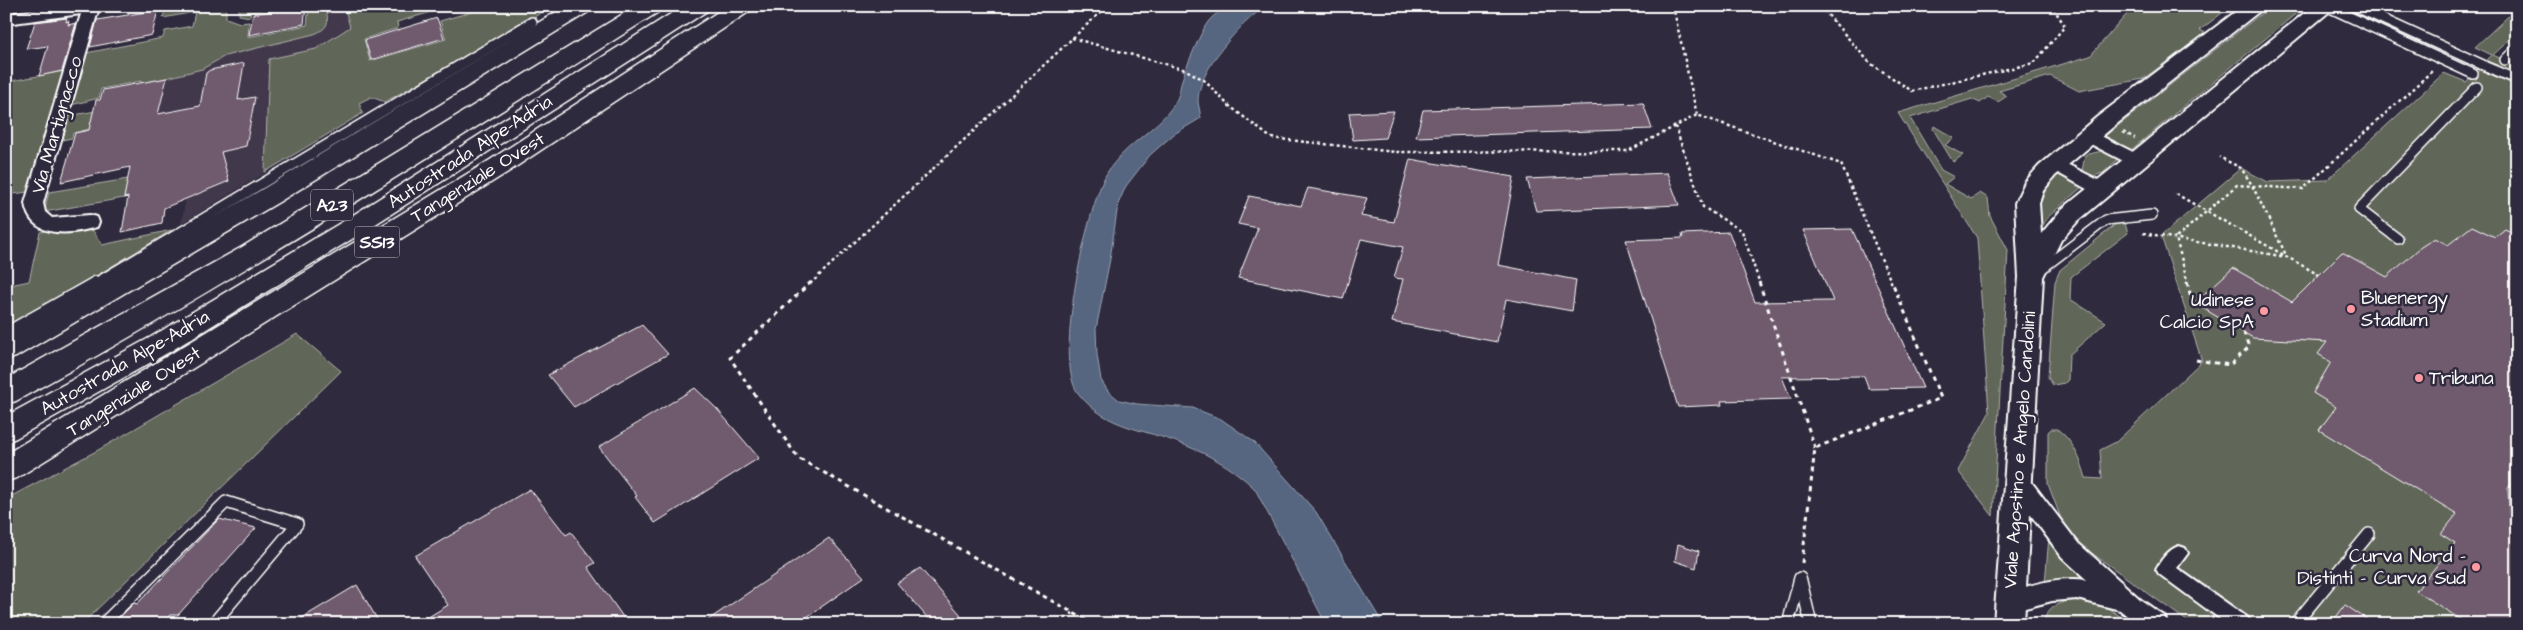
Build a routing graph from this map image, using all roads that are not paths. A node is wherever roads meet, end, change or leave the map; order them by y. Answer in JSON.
{"nodes":[{"id":1,"x":582,"y":6,"type":"edge"},
{"id":2,"x":652,"y":6,"type":"edge"},
{"id":3,"x":699,"y":6,"type":"edge"},
{"id":4,"x":742,"y":6,"type":"edge"},
{"id":5,"x":2256,"y":6,"type":"edge"},
{"id":6,"x":2326,"y":6,"type":"edge"},
{"id":7,"x":2354,"y":6,"type":"edge"},
{"id":8,"x":97,"y":7,"type":"edge"},
{"id":9,"x":6,"y":19,"type":"edge"},
{"id":10,"x":532,"y":22,"type":"dead end"},
{"id":11,"x":2517,"y":48,"type":"edge"},
{"id":12,"x":2505,"y":60,"type":"dead end"},
{"id":13,"x":2483,"y":64,"type":"joint"},
{"id":14,"x":2473,"y":74,"type":"dead end"},
{"id":15,"x":2517,"y":80,"type":"edge"},
{"id":16,"x":2477,"y":88,"type":"dead end"},
{"id":17,"x":2089,"y":136,"type":"junction"},
{"id":18,"x":2139,"y":151,"type":"junction"},
{"id":19,"x":2055,"y":164,"type":"junction"},
{"id":20,"x":2101,"y":189,"type":"junction"},
{"id":21,"x":2152,"y":215,"type":"dead end"},
{"id":22,"x":90,"y":222,"type":"dead end"},
{"id":23,"x":2398,"y":239,"type":"dead end"},
{"id":24,"x":2031,"y":277,"type":"junction"},
{"id":25,"x":6,"y":333,"type":"edge"},
{"id":26,"x":6,"y":349,"type":"edge"},
{"id":27,"x":6,"y":393,"type":"edge"},
{"id":28,"x":6,"y":430,"type":"edge"},
{"id":29,"x":6,"y":469,"type":"edge"},
{"id":30,"x":2018,"y":482,"type":"junction"},
{"id":31,"x":2369,"y":534,"type":"dead end"},
{"id":32,"x":2179,"y":553,"type":"dead end"},
{"id":33,"x":2133,"y":607,"type":"junction"},
{"id":34,"x":2013,"y":615,"type":"edge"},
{"id":35,"x":103,"y":624,"type":"edge"},
{"id":36,"x":213,"y":624,"type":"edge"},
{"id":37,"x":1788,"y":624,"type":"edge"},
{"id":38,"x":1811,"y":624,"type":"edge"},
{"id":39,"x":2156,"y":624,"type":"edge"},
{"id":40,"x":2242,"y":624,"type":"edge"},
{"id":41,"x":2294,"y":624,"type":"edge"}],
"edges":[{"from":1,"to":26,"type":"highway"},
{"from":2,"to":27,"type":"highway","name":"Autostrada Alpe-Adria","number":"A23"},
{"from":3,"to":28,"type":"highway","name":"Autostrada Alpe-Adria","number":"A23"},
{"from":4,"to":29,"type":"highway","name":"Tangenziale Ovest","number":"SS13"},
{"from":5,"to":17,"type":"street","name":"Viale Agostino e Angelo Candolini"},
{"from":6,"to":14,"type":"lane"},
{"from":6,"to":18,"type":"street","name":"Viale Agostino e Angelo Candolini"},
{"from":7,"to":13,"type":"lane"},
{"from":8,"to":9,"type":"street","name":"Via Martignacco"},
{"from":8,"to":22,"type":"street","name":"Via Martignacco"},
{"from":10,"to":25,"type":"lane"},
{"from":11,"to":12,"type":"lane"},
{"from":13,"to":15,"type":"street"},
{"from":16,"to":23,"type":"lane"},
{"from":17,"to":18,"type":"street"},
{"from":17,"to":19,"type":"street","name":"Viale Agostino e Angelo Candolini"},
{"from":18,"to":20,"type":"street","name":"Viale Agostino e Angelo Candolini"},
{"from":19,"to":20,"type":"street"},
{"from":19,"to":24,"type":"street","name":"Viale Agostino e Angelo Candolini"},
{"from":20,"to":24,"type":"street","name":"Viale Agostino e Angelo Candolini"},
{"from":21,"to":24,"type":"lane"},
{"from":24,"to":30,"type":"street","name":"Viale Agostino e Angelo Candolini"},
{"from":30,"to":33,"type":"street"},
{"from":30,"to":34,"type":"street","name":"Viale Agostino e Angelo Candolini"},
{"from":31,"to":41,"type":"lane"},
{"from":32,"to":40,"type":"street"},
{"from":33,"to":34,"type":"street"},
{"from":33,"to":39,"type":"street"},
{"from":35,"to":36,"type":"lane"},
{"from":37,"to":38,"type":"lane"}]}
